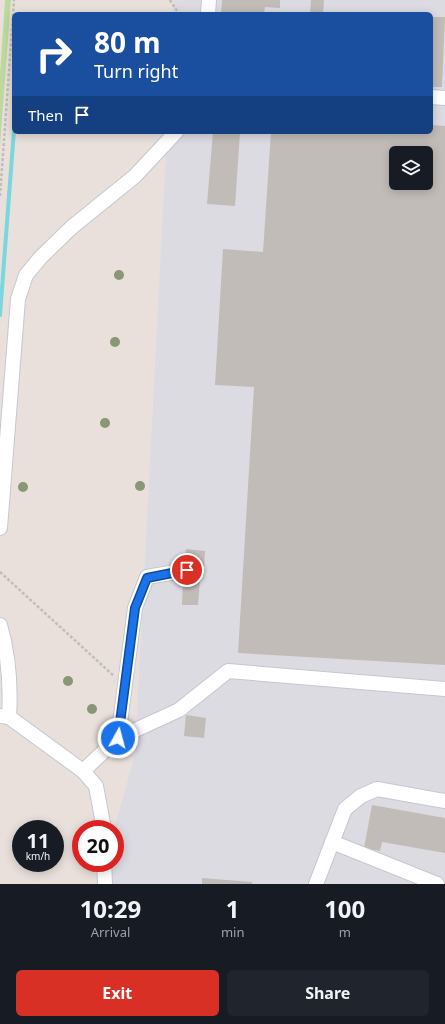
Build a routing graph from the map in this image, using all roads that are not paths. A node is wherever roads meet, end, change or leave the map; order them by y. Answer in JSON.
{"nodes":[{"id":1,"x":208,"y":0,"type":"edge"},
{"id":2,"x":208,"y":12,"type":"edge"},
{"id":3,"x":433,"y":97,"type":"edge"},
{"id":4,"x":445,"y":98,"type":"edge"},
{"id":5,"x":174,"y":134,"type":"edge"},
{"id":6,"x":0,"y":528,"type":"edge"},
{"id":7,"x":187,"y":570,"type":"dead end"},
{"id":8,"x":0,"y":625,"type":"edge"},
{"id":9,"x":445,"y":689,"type":"edge"},
{"id":10,"x":5,"y":716,"type":"edge"},
{"id":11,"x":118,"y":738,"type":"junction"},
{"id":12,"x":83,"y":771,"type":"junction"},
{"id":13,"x":445,"y":801,"type":"edge"},
{"id":14,"x":102,"y":820,"type":"edge"},
{"id":15,"x":332,"y":842,"type":"junction"},
{"id":16,"x":104,"y":872,"type":"edge"},
{"id":17,"x":105,"y":884,"type":"edge"},
{"id":18,"x":316,"y":884,"type":"edge"},
{"id":19,"x":437,"y":884,"type":"edge"}],
"edges":[{"from":1,"to":2,"type":"street"},
{"from":3,"to":4,"type":"street"},
{"from":5,"to":6,"type":"street"},
{"from":7,"to":11,"type":"street"},
{"from":8,"to":10,"type":"street"},
{"from":9,"to":11,"type":"street"},
{"from":10,"to":12,"type":"street"},
{"from":11,"to":12,"type":"street"},
{"from":12,"to":14,"type":"street"},
{"from":13,"to":15,"type":"street"},
{"from":15,"to":18,"type":"street"},
{"from":15,"to":19,"type":"street"},
{"from":16,"to":17,"type":"street"}]}
